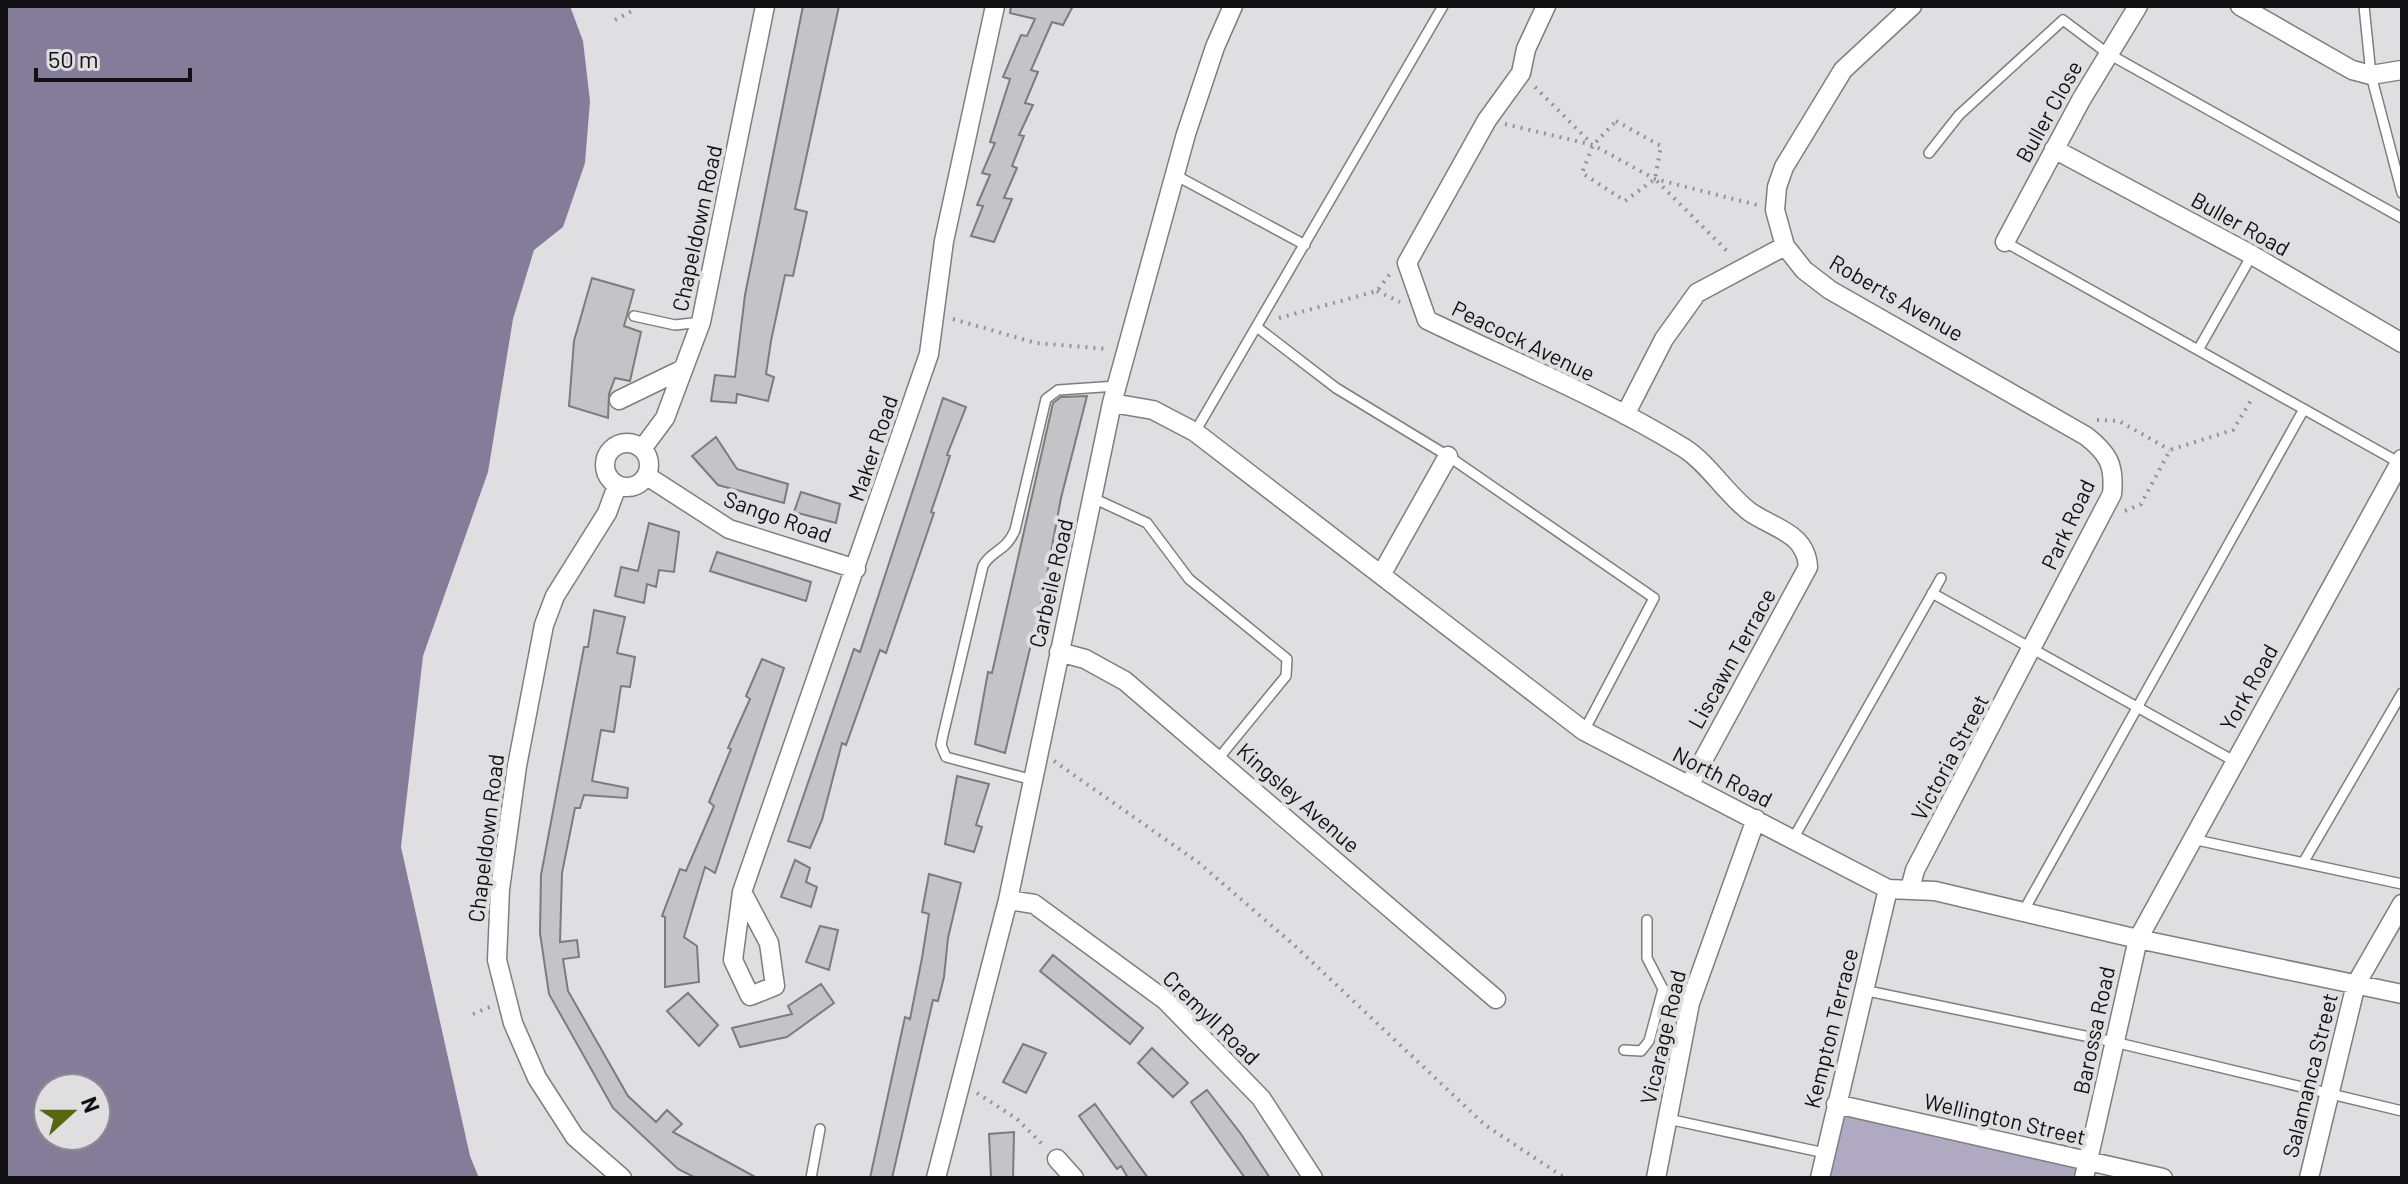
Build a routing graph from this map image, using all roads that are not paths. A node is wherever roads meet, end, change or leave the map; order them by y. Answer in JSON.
{"nodes":[{"id":1,"x":765,"y":6,"type":"edge"},
{"id":2,"x":995,"y":6,"type":"edge"},
{"id":3,"x":1233,"y":6,"type":"edge"},
{"id":4,"x":1443,"y":6,"type":"edge"},
{"id":5,"x":1546,"y":6,"type":"edge"},
{"id":6,"x":1912,"y":6,"type":"edge"},
{"id":7,"x":2138,"y":6,"type":"edge"},
{"id":8,"x":2240,"y":6,"type":"edge"},
{"id":9,"x":2364,"y":6,"type":"edge"},
{"id":10,"x":2107,"y":53,"type":"junction"},
{"id":11,"x":2402,"y":70,"type":"edge"},
{"id":12,"x":2371,"y":75,"type":"junction"},
{"id":13,"x":2054,"y":149,"type":"junction"},
{"id":14,"x":1929,"y":153,"type":"dead end"},
{"id":15,"x":1175,"y":175,"type":"junction"},
{"id":16,"x":2402,"y":193,"type":"edge"},
{"id":17,"x":2402,"y":218,"type":"edge"},
{"id":18,"x":2005,"y":242,"type":"joint"},
{"id":19,"x":1305,"y":245,"type":"junction"},
{"id":20,"x":1785,"y":246,"type":"junction"},
{"id":21,"x":2252,"y":255,"type":"junction"},
{"id":22,"x":634,"y":316,"type":"dead end"},
{"id":23,"x":701,"y":322,"type":"junction"},
{"id":24,"x":1259,"y":325,"type":"junction"},
{"id":25,"x":2402,"y":343,"type":"edge"},
{"id":26,"x":2198,"y":350,"type":"junction"},
{"id":27,"x":683,"y":369,"type":"junction"},
{"id":28,"x":1993,"y":380,"type":"joint"},
{"id":29,"x":1115,"y":395,"type":"junction"},
{"id":30,"x":619,"y":400,"type":"dead end"},
{"id":31,"x":2304,"y":409,"type":"junction"},
{"id":32,"x":1625,"y":415,"type":"junction"},
{"id":33,"x":1195,"y":432,"type":"junction"},
{"id":34,"x":642,"y":449,"type":"junction"},
{"id":35,"x":1448,"y":456,"type":"junction"},
{"id":36,"x":2401,"y":461,"type":"edge"},
{"id":37,"x":647,"y":476,"type":"junction"},
{"id":38,"x":617,"y":486,"type":"junction"},
{"id":39,"x":1093,"y":498,"type":"junction"},
{"id":40,"x":1807,"y":551,"type":"joint"},
{"id":41,"x":856,"y":569,"type":"junction"},
{"id":42,"x":1381,"y":575,"type":"junction"},
{"id":43,"x":1941,"y":578,"type":"dead end"},
{"id":44,"x":1932,"y":593,"type":"junction"},
{"id":45,"x":2034,"y":648,"type":"junction"},
{"id":46,"x":1059,"y":652,"type":"junction"},
{"id":47,"x":2402,"y":693,"type":"edge"},
{"id":48,"x":2140,"y":708,"type":"junction"},
{"id":49,"x":1584,"y":731,"type":"junction"},
{"id":50,"x":1218,"y":759,"type":"junction"},
{"id":51,"x":2234,"y":761,"type":"junction"},
{"id":52,"x":1033,"y":780,"type":"junction"},
{"id":53,"x":1689,"y":786,"type":"junction"},
{"id":54,"x":1756,"y":819,"type":"junction"},
{"id":55,"x":1793,"y":839,"type":"junction"},
{"id":56,"x":2192,"y":839,"type":"junction"},
{"id":57,"x":2303,"y":863,"type":"junction"},
{"id":58,"x":2402,"y":884,"type":"edge"},
{"id":59,"x":1888,"y":889,"type":"junction"},
{"id":60,"x":1910,"y":889,"type":"junction"},
{"id":61,"x":742,"y":892,"type":"junction"},
{"id":62,"x":1008,"y":900,"type":"junction"},
{"id":63,"x":2402,"y":904,"type":"edge"},
{"id":64,"x":2023,"y":912,"type":"junction"},
{"id":65,"x":1647,"y":920,"type":"dead end"},
{"id":66,"x":2138,"y":939,"type":"junction"},
{"id":67,"x":2356,"y":984,"type":"junction"},
{"id":68,"x":1663,"y":989,"type":"junction"},
{"id":69,"x":1863,"y":990,"type":"junction"},
{"id":70,"x":2402,"y":994,"type":"edge"},
{"id":71,"x":1496,"y":999,"type":"dead end"},
{"id":72,"x":1690,"y":1003,"type":"junction"},
{"id":73,"x":2114,"y":1042,"type":"junction"},
{"id":74,"x":1624,"y":1050,"type":"dead end"},
{"id":75,"x":2329,"y":1094,"type":"junction"},
{"id":76,"x":1836,"y":1104,"type":"junction"},
{"id":77,"x":2402,"y":1111,"type":"edge"},
{"id":78,"x":1668,"y":1119,"type":"junction"},
{"id":79,"x":820,"y":1129,"type":"dead end"},
{"id":80,"x":1825,"y":1153,"type":"junction"},
{"id":81,"x":1057,"y":1159,"type":"road end"},
{"id":82,"x":2086,"y":1170,"type":"edge"},
{"id":83,"x":622,"y":1178,"type":"edge"},
{"id":84,"x":811,"y":1178,"type":"edge"},
{"id":85,"x":936,"y":1178,"type":"edge"},
{"id":86,"x":1074,"y":1178,"type":"edge"},
{"id":87,"x":1313,"y":1178,"type":"edge"},
{"id":88,"x":1656,"y":1178,"type":"edge"},
{"id":89,"x":1820,"y":1178,"type":"edge"},
{"id":90,"x":2163,"y":1178,"type":"edge"},
{"id":91,"x":2309,"y":1178,"type":"edge"}],
"edges":[{"from":1,"to":23,"type":"street","name":"Chapeldown Road"},
{"from":2,"to":41,"type":"street","name":"Maker Road"},
{"from":3,"to":15,"type":"street","name":"Carbeile Road"},
{"from":4,"to":19,"type":"lane"},
{"from":5,"to":32,"type":"street","name":"Peacock Avenue"},
{"from":6,"to":20,"type":"street"},
{"from":7,"to":10,"type":"street","name":"Buller Close"},
{"from":8,"to":12,"type":"street"},
{"from":9,"to":12,"type":"lane"},
{"from":10,"to":13,"type":"street","name":"Buller Close"},
{"from":10,"to":14,"type":"lane"},
{"from":10,"to":17,"type":"lane"},
{"from":11,"to":12,"type":"street"},
{"from":12,"to":16,"type":"lane"},
{"from":13,"to":18,"type":"street","name":"Buller Close"},
{"from":13,"to":21,"type":"street","name":"Buller Road"},
{"from":15,"to":19,"type":"lane"},
{"from":15,"to":29,"type":"street","name":"Carbeile Road"},
{"from":18,"to":26,"type":"lane"},
{"from":19,"to":24,"type":"lane"},
{"from":20,"to":28,"type":"street","name":"Roberts Avenue"},
{"from":20,"to":32,"type":"street"},
{"from":21,"to":25,"type":"street","name":"Buller Road"},
{"from":21,"to":26,"type":"lane"},
{"from":22,"to":23,"type":"lane"},
{"from":23,"to":27,"type":"street","name":"Chapeldown Road"},
{"from":24,"to":33,"type":"lane"},
{"from":24,"to":35,"type":"lane"},
{"from":26,"to":31,"type":"lane"},
{"from":27,"to":30,"type":"street"},
{"from":27,"to":34,"type":"street","name":"Chapeldown Road"},
{"from":28,"to":45,"type":"street","name":"Park Road"},
{"from":29,"to":33,"type":"street","name":"North Road"},
{"from":29,"to":39,"type":"street","name":"Carbeile Road"},
{"from":29,"to":52,"type":"lane"},
{"from":31,"to":36,"type":"lane"},
{"from":31,"to":48,"type":"lane"},
{"from":32,"to":40,"type":"street","name":"Peacock Avenue"},
{"from":33,"to":42,"type":"street","name":"North Road"},
{"from":34,"to":37,"type":"street"},
{"from":34,"to":38,"type":"street"},
{"from":35,"to":42,"type":"street"},
{"from":35,"to":49,"type":"lane"},
{"from":36,"to":51,"type":"street","name":"York Road"},
{"from":37,"to":38,"type":"street"},
{"from":37,"to":41,"type":"street","name":"Sango Road"},
{"from":38,"to":83,"type":"street","name":"Chapeldown Road"},
{"from":39,"to":46,"type":"street","name":"Carbeile Road"},
{"from":39,"to":50,"type":"lane"},
{"from":40,"to":53,"type":"street","name":"Liscawn Terrace"},
{"from":41,"to":61,"type":"street","name":"Maker Road"},
{"from":42,"to":49,"type":"street","name":"North Road"},
{"from":43,"to":44,"type":"lane"},
{"from":44,"to":45,"type":"lane"},
{"from":44,"to":55,"type":"lane"},
{"from":45,"to":48,"type":"lane"},
{"from":45,"to":60,"type":"street","name":"Victoria Street"},
{"from":46,"to":50,"type":"street","name":"Kingsley Avenue"},
{"from":46,"to":52,"type":"street","name":"Carbeile Road"},
{"from":47,"to":57,"type":"lane"},
{"from":48,"to":51,"type":"lane"},
{"from":48,"to":64,"type":"lane"},
{"from":49,"to":53,"type":"street","name":"North Road"},
{"from":50,"to":71,"type":"street","name":"Kingsley Avenue"},
{"from":51,"to":56,"type":"street","name":"York Road"},
{"from":52,"to":62,"type":"street","name":"Carbeile Road"},
{"from":53,"to":54,"type":"street","name":"North Road"},
{"from":54,"to":55,"type":"street","name":"North Road"},
{"from":54,"to":72,"type":"street","name":"Vicarage Road"},
{"from":55,"to":59,"type":"street","name":"North Road"},
{"from":56,"to":57,"type":"lane"},
{"from":56,"to":66,"type":"street","name":"York Road"},
{"from":57,"to":58,"type":"lane"},
{"from":59,"to":60,"type":"street","name":"North Road"},
{"from":59,"to":69,"type":"street","name":"Kempton Terrace"},
{"from":60,"to":64,"type":"street","name":"North Road"},
{"from":61,"to":61,"type":"street","name":"Maker Road"},
{"from":62,"to":85,"type":"street","name":"Carbeile Road"},
{"from":62,"to":87,"type":"street","name":"Cremyll Road"},
{"from":63,"to":67,"type":"street","name":"Salamanca Street"},
{"from":64,"to":66,"type":"street","name":"North Road"},
{"from":65,"to":68,"type":"lane"},
{"from":66,"to":67,"type":"street","name":"North Road"},
{"from":66,"to":73,"type":"street","name":"Barossa Road"},
{"from":67,"to":70,"type":"street","name":"North Road"},
{"from":67,"to":75,"type":"street","name":"Salamanca Street"},
{"from":68,"to":72,"type":"lane"},
{"from":68,"to":74,"type":"lane"},
{"from":69,"to":73,"type":"lane"},
{"from":69,"to":76,"type":"street","name":"Kempton Terrace"},
{"from":72,"to":78,"type":"street","name":"Vicarage Road"},
{"from":73,"to":75,"type":"lane"},
{"from":73,"to":82,"type":"street","name":"Barossa Road"},
{"from":75,"to":77,"type":"lane"},
{"from":75,"to":91,"type":"street","name":"Salamanca Street"},
{"from":76,"to":80,"type":"street","name":"Kempton Terrace"},
{"from":76,"to":82,"type":"street","name":"Wellington Street"},
{"from":78,"to":80,"type":"lane"},
{"from":78,"to":88,"type":"street","name":"Vicarage Road"},
{"from":79,"to":84,"type":"lane"},
{"from":80,"to":89,"type":"street","name":"Kempton Terrace"},
{"from":81,"to":86,"type":"street"},
{"from":82,"to":90,"type":"street","name":"Wellington Street"}]}
